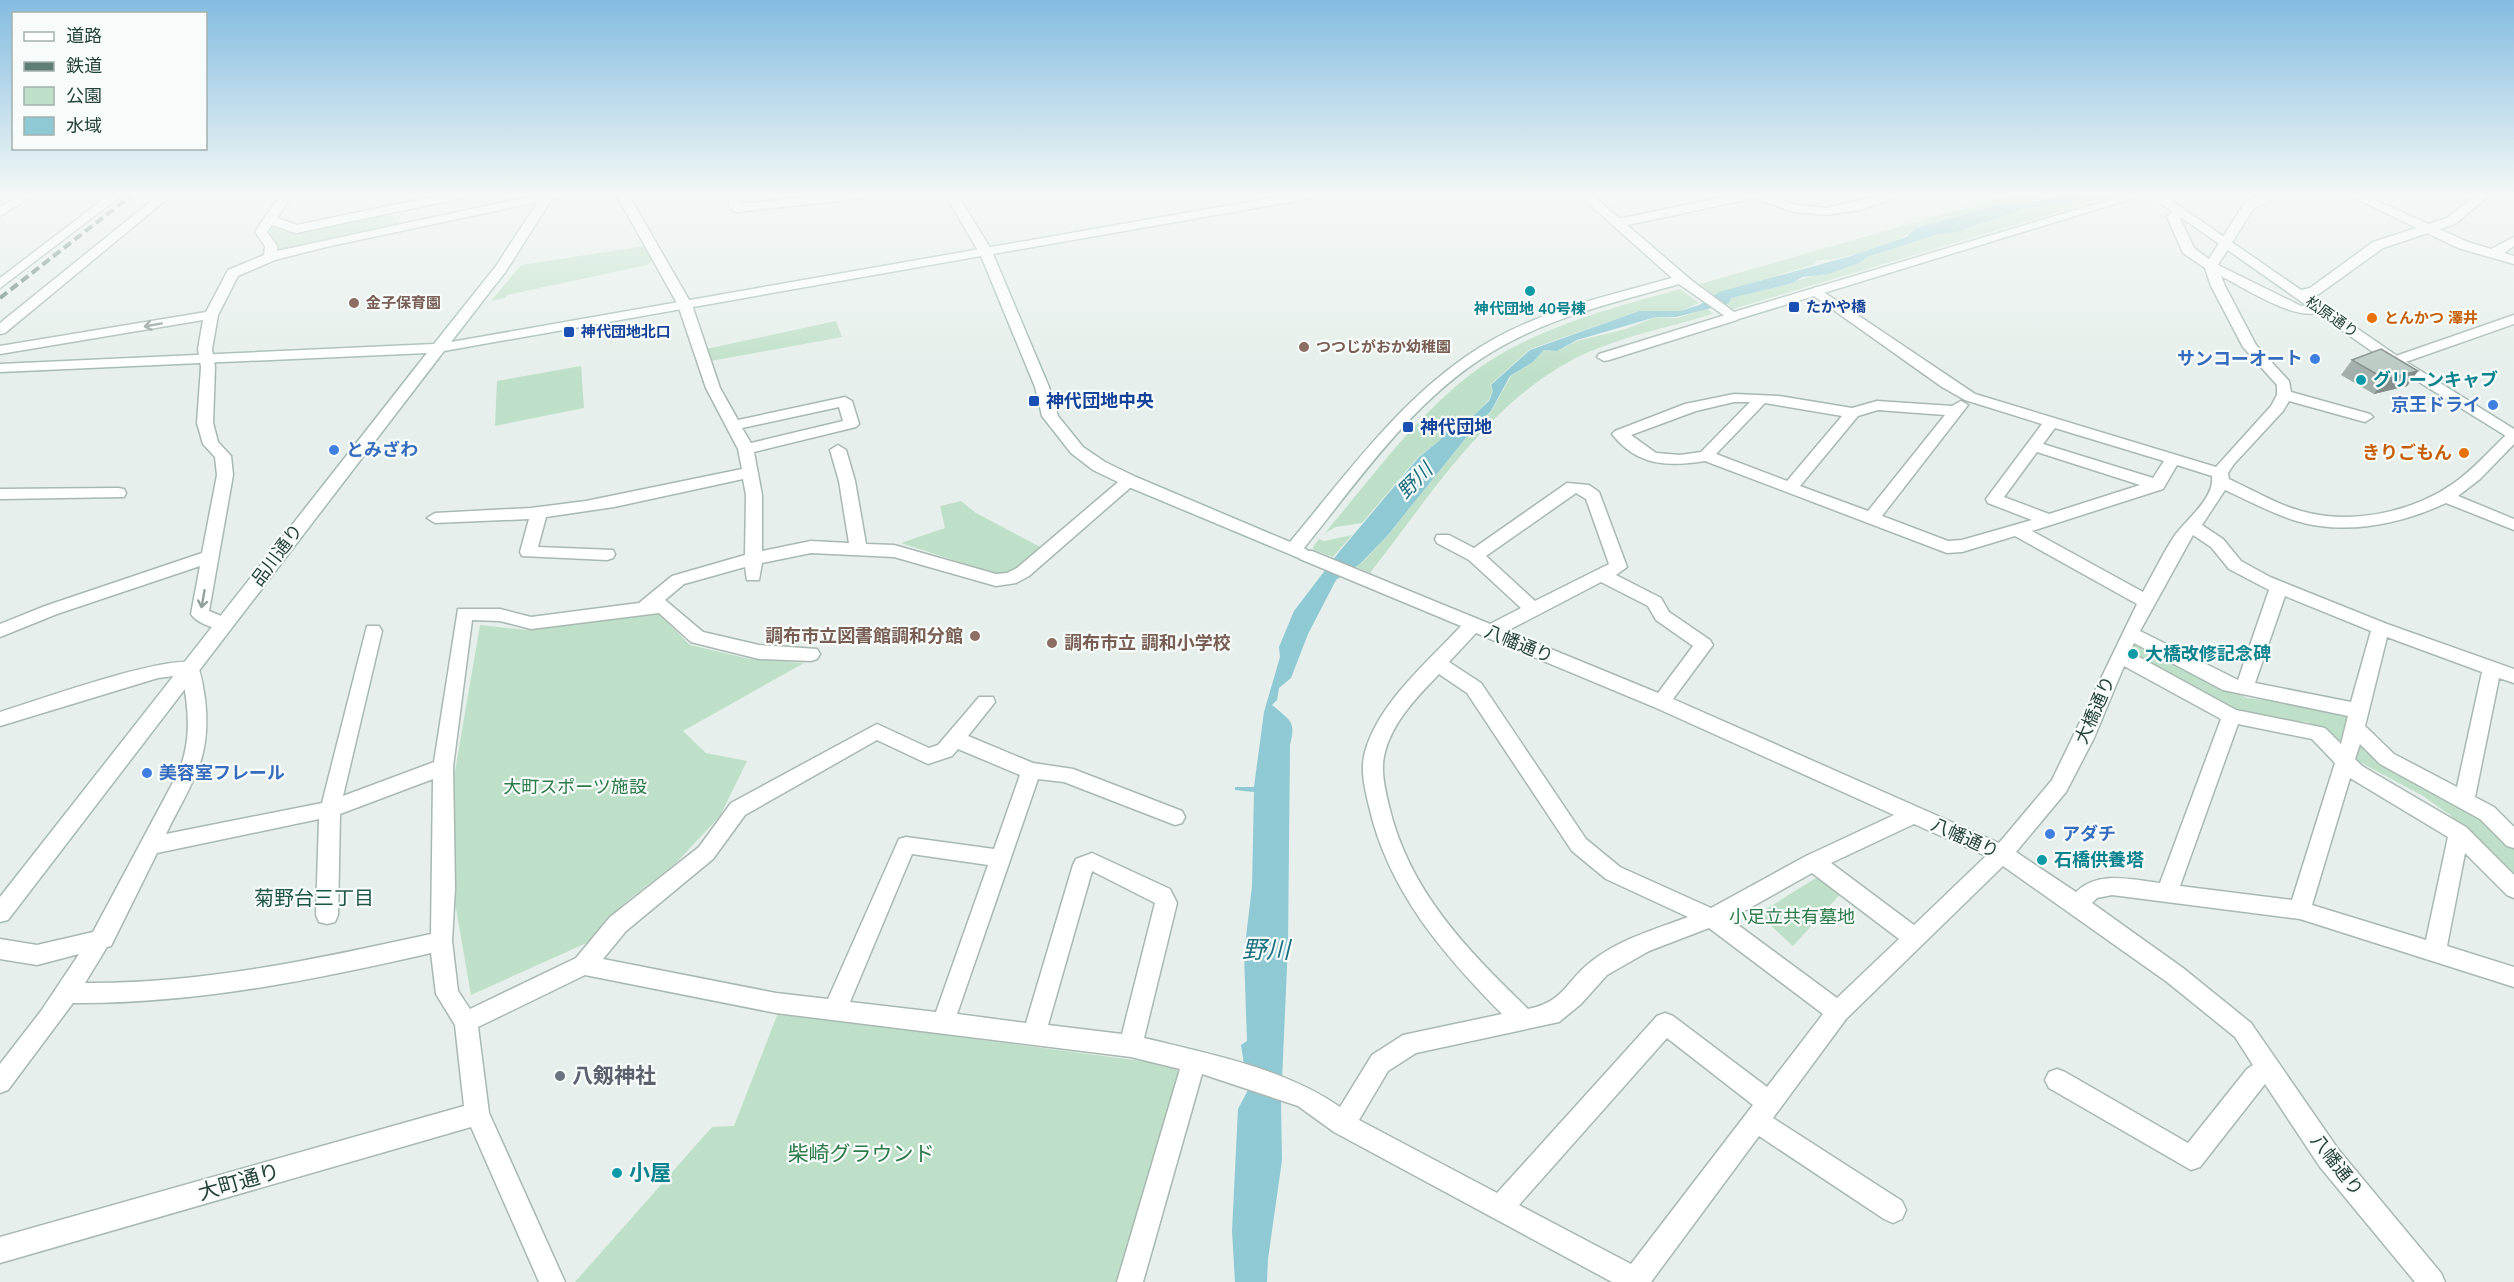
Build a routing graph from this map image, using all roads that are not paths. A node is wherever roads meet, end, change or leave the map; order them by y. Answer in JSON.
{"nodes":[{"id":1,"x":41,"y":254,"type":"edge"},
{"id":2,"x":94,"y":254,"type":"edge"},
{"id":3,"x":270,"y":254,"type":"edge"},
{"id":4,"x":284,"y":254,"type":"edge"},
{"id":5,"x":511,"y":254,"type":"edge"},
{"id":6,"x":656,"y":254,"type":"edge"},
{"id":7,"x":969,"y":254,"type":"edge"},
{"id":8,"x":986,"y":254,"type":"edge"},
{"id":9,"x":1653,"y":254,"type":"edge"},
{"id":10,"x":1941,"y":254,"type":"edge"},
{"id":11,"x":2194,"y":254,"type":"edge"},
{"id":12,"x":2218,"y":254,"type":"edge"},
{"id":13,"x":2241,"y":254,"type":"edge"},
{"id":14,"x":2366,"y":254,"type":"edge"},
{"id":15,"x":2494,"y":254,"type":"edge"},
{"id":16,"x":270,"y":257,"type":"junction"},
{"id":17,"x":2514,"y":260,"type":"edge"},
{"id":18,"x":27,"y":265,"type":"junction"},
{"id":19,"x":0,"y":266,"type":"edge"},
{"id":20,"x":2211,"y":266,"type":"junction"},
{"id":21,"x":1684,"y":281,"type":"junction"},
{"id":22,"x":0,"y":284,"type":"edge"},
{"id":23,"x":1816,"y":291,"type":"junction"},
{"id":24,"x":2300,"y":294,"type":"junction"},
{"id":25,"x":685,"y":305,"type":"junction"},
{"id":26,"x":2320,"y":308,"type":"junction"},
{"id":27,"x":211,"y":315,"type":"junction"},
{"id":28,"x":1732,"y":317,"type":"junction"},
{"id":29,"x":2514,"y":319,"type":"edge"},
{"id":30,"x":0,"y":330,"type":"edge"},
{"id":31,"x":438,"y":348,"type":"junction"},
{"id":32,"x":0,"y":350,"type":"edge"},
{"id":33,"x":207,"y":357,"type":"junction"},
{"id":34,"x":1604,"y":357,"type":"dead end"},
{"id":35,"x":2395,"y":362,"type":"junction"},
{"id":36,"x":0,"y":368,"type":"edge"},
{"id":37,"x":2284,"y":395,"type":"junction"},
{"id":38,"x":1970,"y":397,"type":"junction"},
{"id":39,"x":1761,"y":399,"type":"junction"},
{"id":40,"x":1956,"y":411,"type":"junction"},
{"id":41,"x":1853,"y":413,"type":"junction"},
{"id":42,"x":2365,"y":417,"type":"dead end"},
{"id":43,"x":2051,"y":423,"type":"junction"},
{"id":44,"x":734,"y":425,"type":"junction"},
{"id":45,"x":2513,"y":436,"type":"edge"},
{"id":46,"x":2034,"y":446,"type":"junction"},
{"id":47,"x":746,"y":449,"type":"junction"},
{"id":48,"x":838,"y":450,"type":"dead end"},
{"id":49,"x":1706,"y":456,"type":"junction"},
{"id":50,"x":2173,"y":459,"type":"junction"},
{"id":51,"x":751,"y":472,"type":"junction"},
{"id":52,"x":2221,"y":477,"type":"junction"},
{"id":53,"x":1130,"y":482,"type":"junction"},
{"id":54,"x":2157,"y":485,"type":"junction"},
{"id":55,"x":1789,"y":488,"type":"junction"},
{"id":56,"x":118,"y":493,"type":"dead end"},
{"id":57,"x":0,"y":494,"type":"edge"},
{"id":58,"x":2444,"y":496,"type":"junction"},
{"id":59,"x":539,"y":512,"type":"junction"},
{"id":60,"x":435,"y":518,"type":"dead end"},
{"id":61,"x":1871,"y":519,"type":"junction"},
{"id":62,"x":2046,"y":519,"type":"junction"},
{"id":63,"x":2192,"y":525,"type":"junction"},
{"id":64,"x":2514,"y":525,"type":"edge"},
{"id":65,"x":2017,"y":530,"type":"junction"},
{"id":66,"x":1443,"y":539,"type":"dead end"},
{"id":67,"x":859,"y":551,"type":"junction"},
{"id":68,"x":1300,"y":553,"type":"junction"},
{"id":69,"x":607,"y":554,"type":"dead end"},
{"id":70,"x":1475,"y":556,"type":"junction"},
{"id":71,"x":210,"y":557,"type":"junction"},
{"id":72,"x":752,"y":567,"type":"junction"},
{"id":73,"x":1601,"y":575,"type":"junction"},
{"id":74,"x":2280,"y":587,"type":"junction"},
{"id":75,"x":2146,"y":601,"type":"junction"},
{"id":76,"x":645,"y":607,"type":"junction"},
{"id":77,"x":1533,"y":609,"type":"junction"},
{"id":78,"x":225,"y":624,"type":"junction"},
{"id":79,"x":2381,"y":628,"type":"junction"},
{"id":80,"x":1481,"y":629,"type":"junction"},
{"id":81,"x":0,"y":631,"type":"edge"},
{"id":82,"x":374,"y":631,"type":"dead end"},
{"id":83,"x":2129,"y":634,"type":"junction"},
{"id":84,"x":811,"y":654,"type":"dead end"},
{"id":85,"x":2120,"y":655,"type":"junction"},
{"id":86,"x":1438,"y":664,"type":"junction"},
{"id":87,"x":190,"y":668,"type":"junction"},
{"id":88,"x":2492,"y":668,"type":"junction"},
{"id":89,"x":2514,"y":676,"type":"edge"},
{"id":90,"x":2244,"y":688,"type":"junction"},
{"id":91,"x":986,"y":702,"type":"dead end"},
{"id":92,"x":1661,"y":702,"type":"junction"},
{"id":93,"x":2232,"y":716,"type":"junction"},
{"id":94,"x":0,"y":719,"type":"edge"},
{"id":95,"x":2356,"y":720,"type":"junction"},
{"id":96,"x":955,"y":739,"type":"junction"},
{"id":97,"x":2344,"y":762,"type":"junction"},
{"id":98,"x":443,"y":767,"type":"junction"},
{"id":99,"x":1031,"y":771,"type":"junction"},
{"id":100,"x":2464,"y":801,"type":"junction"},
{"id":101,"x":330,"y":809,"type":"junction"},
{"id":102,"x":1914,"y":815,"type":"junction"},
{"id":103,"x":1175,"y":817,"type":"dead end"},
{"id":104,"x":2458,"y":833,"type":"junction"},
{"id":105,"x":2514,"y":840,"type":"edge"},
{"id":106,"x":151,"y":846,"type":"junction"},
{"id":107,"x":2002,"y":854,"type":"junction"},
{"id":108,"x":999,"y":858,"type":"junction"},
{"id":109,"x":1813,"y":862,"type":"junction"},
{"id":110,"x":2514,"y":889,"type":"edge"},
{"id":111,"x":2168,"y":891,"type":"junction"},
{"id":112,"x":2077,"y":903,"type":"junction"},
{"id":113,"x":2300,"y":910,"type":"junction"},
{"id":114,"x":0,"y":913,"type":"edge"},
{"id":115,"x":327,"y":915,"type":"dead end"},
{"id":116,"x":1712,"y":918,"type":"junction"},
{"id":117,"x":1914,"y":937,"type":"junction"},
{"id":118,"x":103,"y":939,"type":"junction"},
{"id":119,"x":441,"y":941,"type":"junction"},
{"id":120,"x":0,"y":949,"type":"edge"},
{"id":121,"x":2435,"y":951,"type":"junction"},
{"id":122,"x":584,"y":965,"type":"junction"},
{"id":123,"x":2514,"y":977,"type":"edge"},
{"id":124,"x":68,"y":993,"type":"junction"},
{"id":125,"x":836,"y":1010,"type":"junction"},
{"id":126,"x":1838,"y":1012,"type":"junction"},
{"id":127,"x":1524,"y":1021,"type":"junction"},
{"id":128,"x":466,"y":1022,"type":"junction"},
{"id":129,"x":943,"y":1023,"type":"junction"},
{"id":130,"x":1034,"y":1034,"type":"junction"},
{"id":131,"x":1131,"y":1046,"type":"junction"},
{"id":132,"x":1204,"y":1064,"type":"junction"},
{"id":133,"x":2269,"y":1069,"type":"junction"},
{"id":134,"x":2057,"y":1080,"type":"dead end"},
{"id":135,"x":0,"y":1082,"type":"edge"},
{"id":136,"x":1761,"y":1111,"type":"junction"},
{"id":137,"x":477,"y":1113,"type":"junction"},
{"id":138,"x":1343,"y":1124,"type":"junction"},
{"id":139,"x":1500,"y":1208,"type":"junction"},
{"id":140,"x":1893,"y":1210,"type":"dead end"},
{"id":141,"x":0,"y":1250,"type":"edge"},
{"id":142,"x":1636,"y":1281,"type":"edge"},
{"id":143,"x":552,"y":1282,"type":"edge"},
{"id":144,"x":1130,"y":1282,"type":"edge"},
{"id":145,"x":2432,"y":1282,"type":"edge"}],
"edges":[{"from":1,"to":18,"type":"street"},
{"from":2,"to":30,"type":"street"},
{"from":3,"to":16,"type":"street"},
{"from":4,"to":16,"type":"street"},
{"from":5,"to":31,"type":"street","name":"品川通り"},
{"from":6,"to":25,"type":"street"},
{"from":7,"to":25,"type":"street"},
{"from":8,"to":53,"type":"street","name":"八幡通り"},
{"from":9,"to":21,"type":"street"},
{"from":10,"to":23,"type":"street"},
{"from":11,"to":20,"type":"street"},
{"from":12,"to":20,"type":"street"},
{"from":13,"to":24,"type":"street","name":"松原通り"},
{"from":14,"to":24,"type":"street"},
{"from":15,"to":17,"type":"street"},
{"from":16,"to":27,"type":"street"},
{"from":18,"to":19,"type":"street"},
{"from":18,"to":22,"type":"street"},
{"from":20,"to":26,"type":"street"},
{"from":20,"to":37,"type":"street"},
{"from":21,"to":28,"type":"street"},
{"from":21,"to":68,"type":"street"},
{"from":23,"to":28,"type":"street"},
{"from":23,"to":38,"type":"street"},
{"from":24,"to":26,"type":"street","name":"松原通り"},
{"from":25,"to":31,"type":"street"},
{"from":25,"to":44,"type":"street"},
{"from":26,"to":35,"type":"street","name":"松原通り"},
{"from":27,"to":32,"type":"street","one_way":true},
{"from":27,"to":33,"type":"street"},
{"from":28,"to":34,"type":"street"},
{"from":29,"to":35,"type":"street"},
{"from":31,"to":33,"type":"street"},
{"from":31,"to":78,"type":"street","name":"品川通り"},
{"from":33,"to":36,"type":"street"},
{"from":33,"to":71,"type":"street"},
{"from":35,"to":45,"type":"street","name":"松原通り"},
{"from":37,"to":42,"type":"street"},
{"from":37,"to":52,"type":"street","name":"大橋通り"},
{"from":38,"to":40,"type":"street"},
{"from":38,"to":43,"type":"street"},
{"from":39,"to":41,"type":"street"},
{"from":39,"to":49,"type":"street"},
{"from":39,"to":49,"type":"street"},
{"from":40,"to":41,"type":"street"},
{"from":40,"to":61,"type":"street"},
{"from":41,"to":55,"type":"street"},
{"from":43,"to":46,"type":"street"},
{"from":43,"to":50,"type":"street"},
{"from":44,"to":47,"type":"street"},
{"from":44,"to":47,"type":"street"},
{"from":45,"to":58,"type":"street"},
{"from":46,"to":54,"type":"street"},
{"from":46,"to":62,"type":"street"},
{"from":47,"to":51,"type":"street"},
{"from":48,"to":67,"type":"street"},
{"from":49,"to":55,"type":"street"},
{"from":50,"to":52,"type":"street"},
{"from":50,"to":54,"type":"street"},
{"from":51,"to":59,"type":"street"},
{"from":51,"to":72,"type":"street"},
{"from":52,"to":58,"type":"street"},
{"from":52,"to":63,"type":"street","name":"大橋通り"},
{"from":53,"to":67,"type":"street"},
{"from":53,"to":68,"type":"street","name":"八幡通り"},
{"from":54,"to":62,"type":"street"},
{"from":55,"to":61,"type":"street"},
{"from":56,"to":57,"type":"street"},
{"from":58,"to":64,"type":"street"},
{"from":59,"to":60,"type":"street"},
{"from":59,"to":69,"type":"street"},
{"from":61,"to":65,"type":"street"},
{"from":62,"to":65,"type":"street"},
{"from":63,"to":74,"type":"street"},
{"from":63,"to":75,"type":"street","name":"大橋通り"},
{"from":65,"to":75,"type":"street"},
{"from":66,"to":70,"type":"street"},
{"from":67,"to":72,"type":"street"},
{"from":68,"to":80,"type":"street","name":"八幡通り"},
{"from":70,"to":73,"type":"street"},
{"from":70,"to":77,"type":"street"},
{"from":71,"to":78,"type":"street","one_way":true},
{"from":71,"to":81,"type":"street"},
{"from":72,"to":76,"type":"street"},
{"from":73,"to":77,"type":"street"},
{"from":73,"to":92,"type":"street"},
{"from":74,"to":79,"type":"street"},
{"from":74,"to":90,"type":"street"},
{"from":75,"to":83,"type":"street","name":"大橋通り"},
{"from":76,"to":84,"type":"street"},
{"from":76,"to":98,"type":"street"},
{"from":77,"to":80,"type":"street"},
{"from":78,"to":87,"type":"street","name":"品川通り"},
{"from":79,"to":88,"type":"street"},
{"from":79,"to":95,"type":"street"},
{"from":80,"to":86,"type":"street"},
{"from":80,"to":92,"type":"street","name":"八幡通り"},
{"from":82,"to":101,"type":"street"},
{"from":83,"to":85,"type":"street","name":"大橋通り"},
{"from":83,"to":90,"type":"street"},
{"from":85,"to":93,"type":"street"},
{"from":85,"to":107,"type":"street","name":"大橋通り"},
{"from":86,"to":116,"type":"street"},
{"from":86,"to":127,"type":"street"},
{"from":87,"to":94,"type":"street"},
{"from":87,"to":106,"type":"street"},
{"from":87,"to":114,"type":"street","name":"品川通り"},
{"from":88,"to":89,"type":"street"},
{"from":88,"to":100,"type":"street"},
{"from":90,"to":95,"type":"street"},
{"from":91,"to":96,"type":"street"},
{"from":92,"to":102,"type":"street","name":"八幡通り"},
{"from":93,"to":97,"type":"street"},
{"from":93,"to":111,"type":"street"},
{"from":95,"to":97,"type":"street"},
{"from":95,"to":100,"type":"street"},
{"from":96,"to":99,"type":"street"},
{"from":96,"to":122,"type":"street"},
{"from":97,"to":104,"type":"street"},
{"from":97,"to":113,"type":"street"},
{"from":98,"to":101,"type":"street"},
{"from":98,"to":119,"type":"street"},
{"from":99,"to":103,"type":"street"},
{"from":99,"to":108,"type":"street"},
{"from":100,"to":105,"type":"street"},
{"from":101,"to":106,"type":"street"},
{"from":101,"to":115,"type":"street"},
{"from":102,"to":107,"type":"street","name":"八幡通り"},
{"from":102,"to":109,"type":"street"},
{"from":104,"to":110,"type":"street"},
{"from":104,"to":121,"type":"street"},
{"from":106,"to":118,"type":"street"},
{"from":107,"to":112,"type":"street","name":"八幡通り"},
{"from":107,"to":117,"type":"street","name":"大橋通り"},
{"from":108,"to":125,"type":"street"},
{"from":108,"to":129,"type":"street"},
{"from":109,"to":116,"type":"street"},
{"from":109,"to":117,"type":"street"},
{"from":111,"to":112,"type":"street"},
{"from":111,"to":113,"type":"street"},
{"from":112,"to":133,"type":"street","name":"八幡通り"},
{"from":113,"to":121,"type":"street"},
{"from":116,"to":126,"type":"street"},
{"from":116,"to":127,"type":"street"},
{"from":117,"to":126,"type":"street","name":"大橋通り"},
{"from":118,"to":120,"type":"street"},
{"from":118,"to":124,"type":"street"},
{"from":119,"to":124,"type":"street"},
{"from":119,"to":128,"type":"street"},
{"from":121,"to":123,"type":"street"},
{"from":122,"to":125,"type":"street"},
{"from":122,"to":128,"type":"street"},
{"from":124,"to":135,"type":"street"},
{"from":125,"to":129,"type":"street"},
{"from":126,"to":136,"type":"street","name":"大橋通り"},
{"from":127,"to":138,"type":"street"},
{"from":128,"to":137,"type":"street"},
{"from":129,"to":130,"type":"street"},
{"from":130,"to":131,"type":"street"},
{"from":130,"to":131,"type":"street"},
{"from":131,"to":132,"type":"street"},
{"from":132,"to":138,"type":"street"},
{"from":132,"to":144,"type":"street"},
{"from":133,"to":134,"type":"street"},
{"from":133,"to":145,"type":"street","name":"八幡通り"},
{"from":136,"to":139,"type":"street"},
{"from":136,"to":140,"type":"street"},
{"from":136,"to":142,"type":"street","name":"大橋通り"},
{"from":137,"to":141,"type":"street","name":"大町通り"},
{"from":137,"to":143,"type":"street"},
{"from":138,"to":139,"type":"street"},
{"from":139,"to":142,"type":"street"}]}
